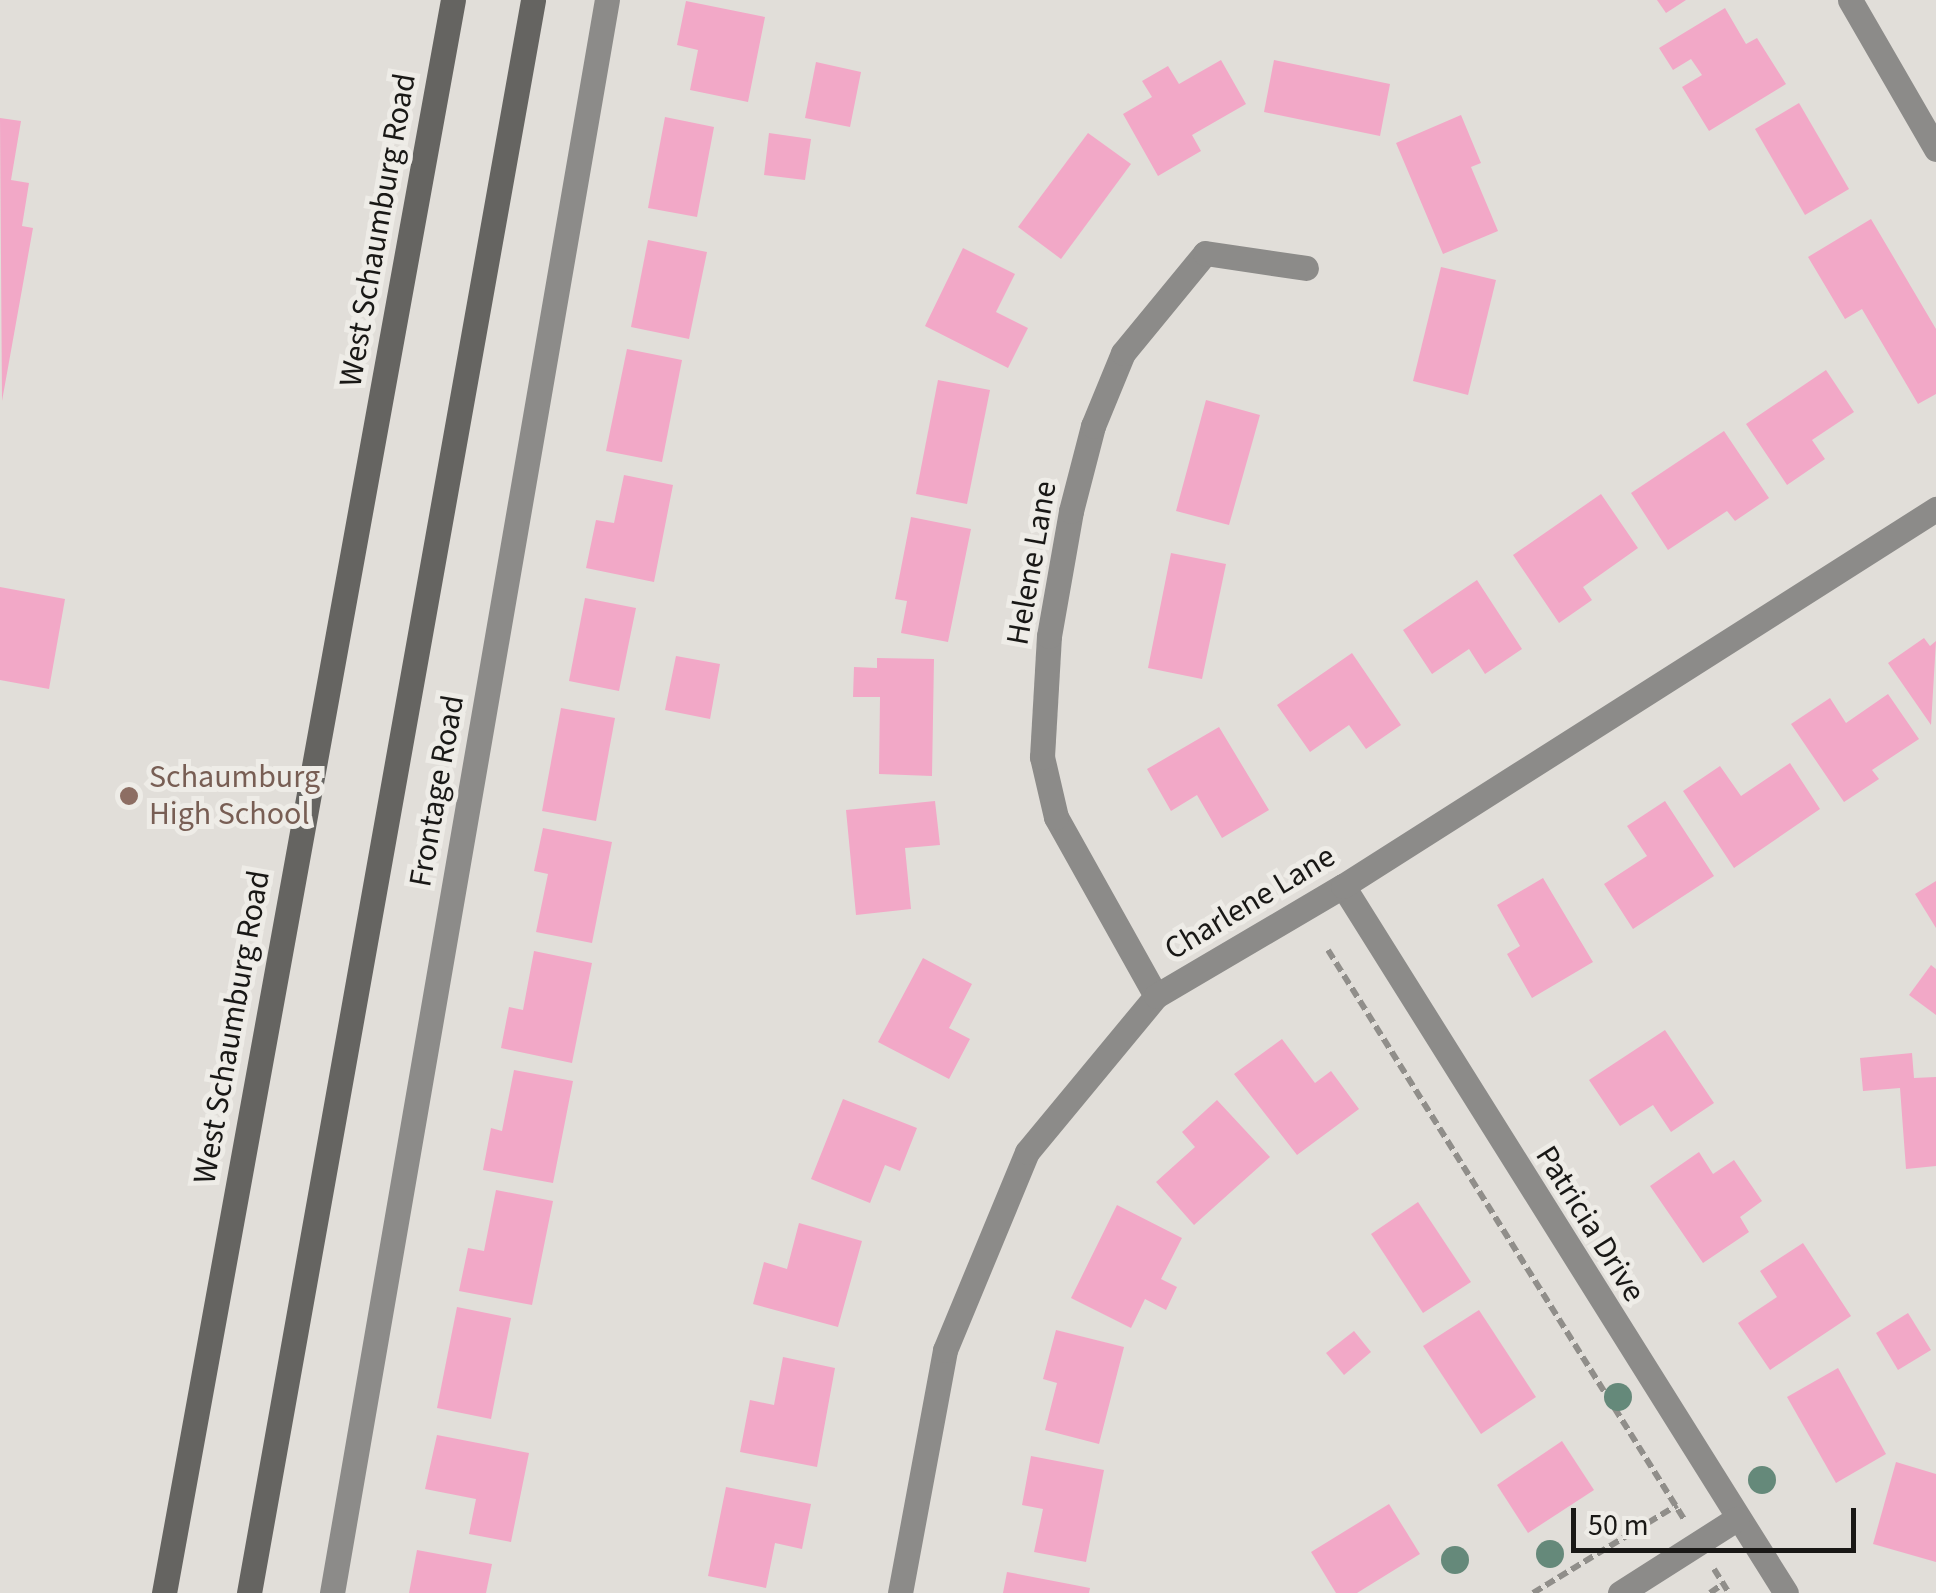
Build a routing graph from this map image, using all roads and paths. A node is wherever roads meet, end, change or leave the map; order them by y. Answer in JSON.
{"nodes":[{"id":1,"x":453,"y":0,"type":"edge"},
{"id":2,"x":533,"y":0,"type":"edge"},
{"id":3,"x":607,"y":0,"type":"edge"},
{"id":4,"x":1850,"y":0,"type":"edge"},
{"id":5,"x":1936,"y":149,"type":"edge"},
{"id":6,"x":1306,"y":268,"type":"dead end"},
{"id":7,"x":1936,"y":509,"type":"edge"},
{"id":8,"x":1343,"y":886,"type":"junction"},
{"id":9,"x":1328,"y":950,"type":"dead end"},
{"id":10,"x":1156,"y":996,"type":"junction"},
{"id":11,"x":1676,"y":1505,"type":"junction"},
{"id":12,"x":1736,"y":1519,"type":"junction"},
{"id":13,"x":1698,"y":1544,"type":"junction"},
{"id":14,"x":1723,"y":1584,"type":"junction"},
{"id":15,"x":164,"y":1593,"type":"edge"},
{"id":16,"x":249,"y":1593,"type":"edge"},
{"id":17,"x":332,"y":1593,"type":"edge"},
{"id":18,"x":900,"y":1593,"type":"edge"},
{"id":19,"x":1534,"y":1593,"type":"edge"},
{"id":20,"x":1620,"y":1593,"type":"edge"},
{"id":21,"x":1710,"y":1593,"type":"edge"},
{"id":22,"x":1729,"y":1593,"type":"edge"},
{"id":23,"x":1786,"y":1593,"type":"edge"}],
"edges":[{"from":1,"to":15,"type":"main road","name":"West Schaumburg Road"},
{"from":2,"to":16,"type":"main road"},
{"from":3,"to":17,"type":"street","name":"Frontage Road"},
{"from":4,"to":5,"type":"street"},
{"from":6,"to":10,"type":"street","name":"Helene Lane"},
{"from":7,"to":8,"type":"street","name":"Charlene Lane"},
{"from":8,"to":10,"type":"street","name":"Charlene Lane"},
{"from":8,"to":12,"type":"street","name":"Patricia Drive"},
{"from":9,"to":11,"type":"path"},
{"from":10,"to":18,"type":"street","name":"Charlene Lane"},
{"from":11,"to":13,"type":"path"},
{"from":11,"to":19,"type":"path"},
{"from":12,"to":13,"type":"street"},
{"from":12,"to":23,"type":"street","name":"Patricia Drive"},
{"from":13,"to":14,"type":"path"},
{"from":13,"to":20,"type":"street"},
{"from":14,"to":21,"type":"path"},
{"from":14,"to":22,"type":"path"}]}
